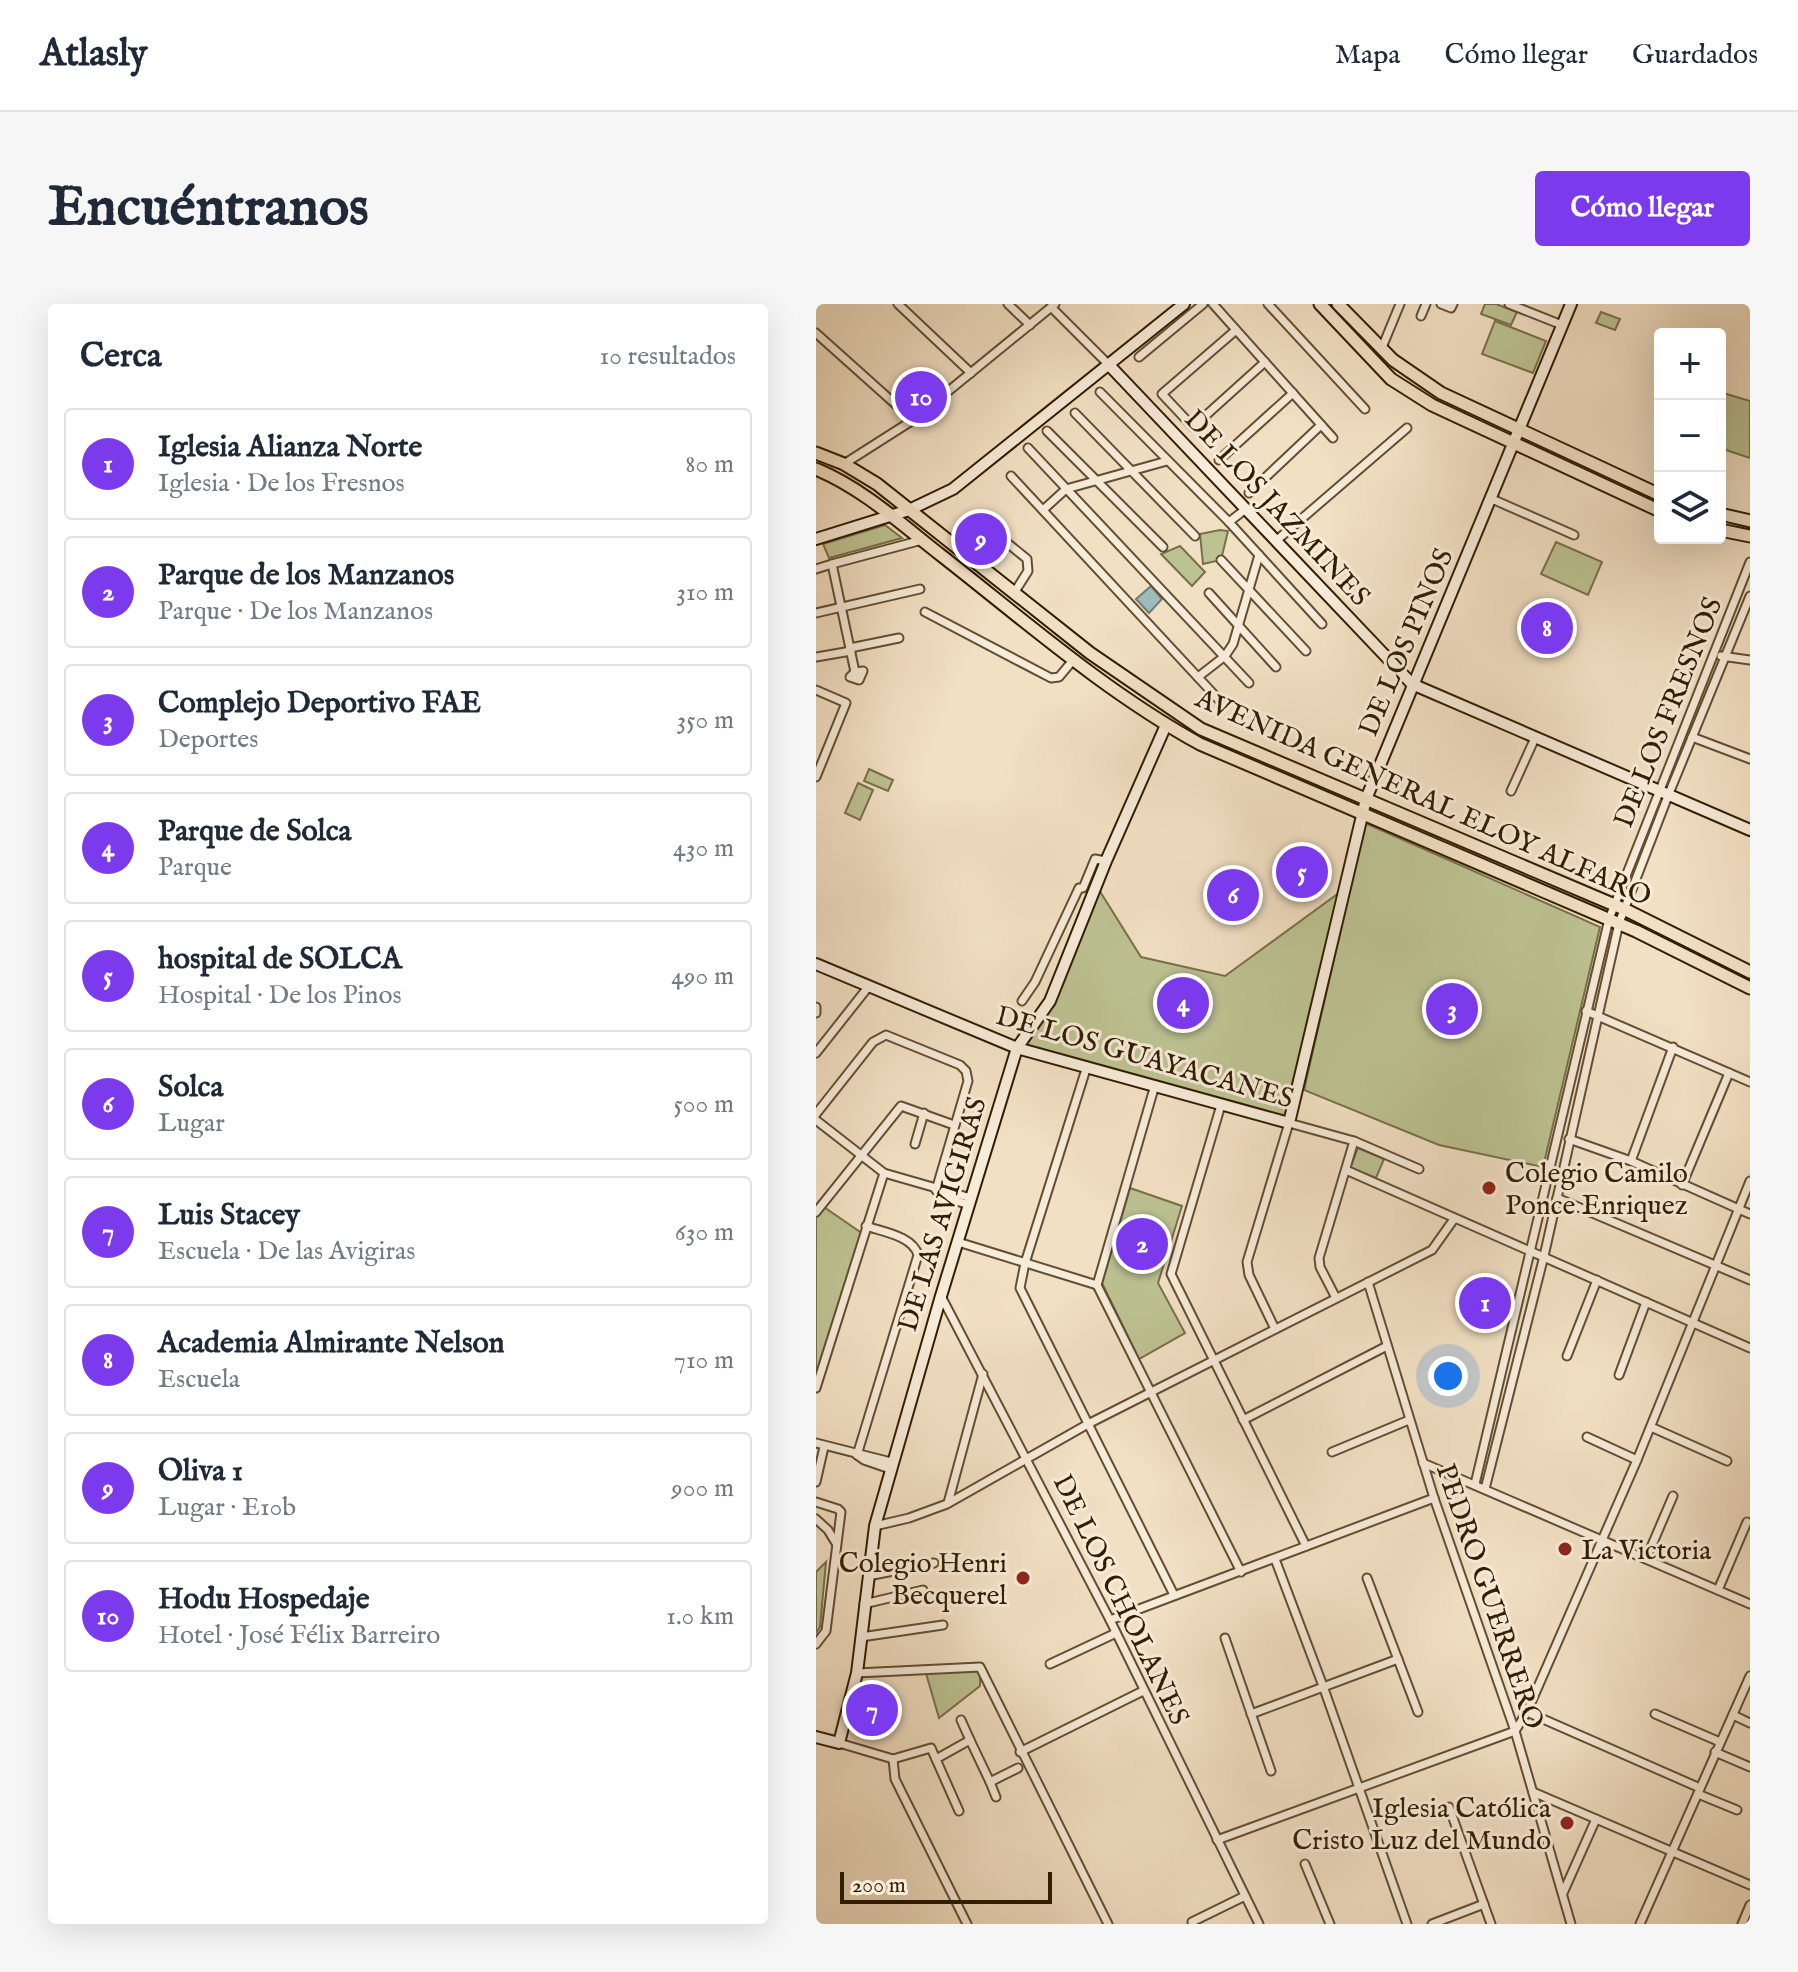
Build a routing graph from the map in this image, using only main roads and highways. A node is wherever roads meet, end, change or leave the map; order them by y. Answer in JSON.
{"nodes":[{"id":1,"x":1320,"y":304,"type":"edge"},
{"id":2,"x":1338,"y":304,"type":"edge"},
{"id":3,"x":816,"y":453,"type":"edge"},
{"id":4,"x":816,"y":469,"type":"edge"},
{"id":5,"x":1654,"y":492,"type":"edge"},
{"id":6,"x":1654,"y":508,"type":"edge"},
{"id":7,"x":1726,"y":515,"type":"edge"},
{"id":8,"x":1750,"y":521,"type":"edge"},
{"id":9,"x":1726,"y":531,"type":"edge"},
{"id":10,"x":1750,"y":536,"type":"edge"},
{"id":11,"x":1750,"y":972,"type":"edge"},
{"id":12,"x":1750,"y":988,"type":"edge"}],
"edges":[{"from":1,"to":6,"type":"main road"},
{"from":2,"to":5,"type":"main road"},
{"from":3,"to":11,"type":"main road","name":"AVENIDA GENERAL ELOY ALFARO"},
{"from":4,"to":12,"type":"main road","name":"AVENIDA GENERAL ELOY ALFARO"},
{"from":7,"to":8,"type":"main road"},
{"from":9,"to":10,"type":"main road"}]}
